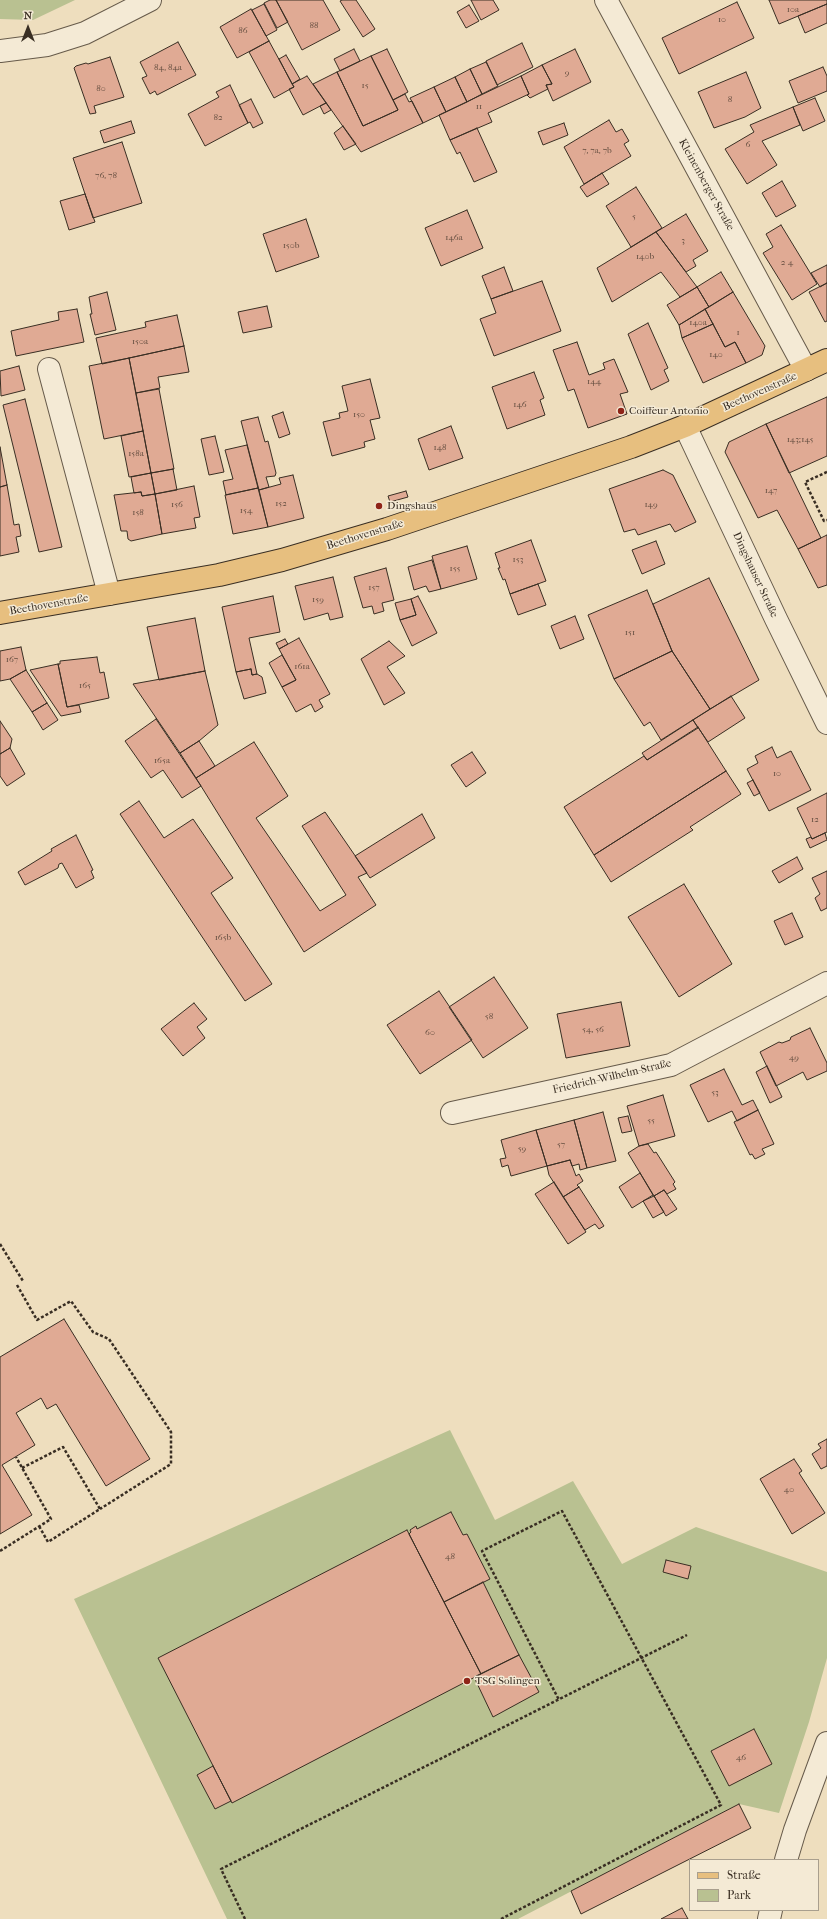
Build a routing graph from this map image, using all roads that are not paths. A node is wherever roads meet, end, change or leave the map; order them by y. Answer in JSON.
{"nodes":[{"id":1,"x":150,"y":0,"type":"edge"},
{"id":2,"x":606,"y":0,"type":"edge"},
{"id":3,"x":0,"y":51,"type":"edge"},
{"id":4,"x":827,"y":360,"type":"edge"},
{"id":5,"x":49,"y":369,"type":"dead end"},
{"id":6,"x":806,"y":370,"type":"junction"},
{"id":7,"x":685,"y":426,"type":"junction"},
{"id":8,"x":109,"y":594,"type":"junction"},
{"id":9,"x":0,"y":613,"type":"edge"},
{"id":10,"x":827,"y":723,"type":"edge"},
{"id":11,"x":827,"y":983,"type":"edge"},
{"id":12,"x":452,"y":1113,"type":"dead end"},
{"id":13,"x":827,"y":1743,"type":"edge"},
{"id":14,"x":786,"y":1859,"type":"edge"}],
"edges":[{"from":1,"to":3,"type":"street"},
{"from":2,"to":6,"type":"street","name":"Kleinenberger Straße"},
{"from":4,"to":6,"type":"main road","name":"Beethovenstraße"},
{"from":5,"to":8,"type":"street"},
{"from":6,"to":7,"type":"main road","name":"Beethovenstraße"},
{"from":7,"to":8,"type":"main road","name":"Beethovenstraße"},
{"from":7,"to":10,"type":"street","name":"Dingshauser Straße"},
{"from":8,"to":9,"type":"main road","name":"Beethovenstraße"},
{"from":11,"to":12,"type":"street","name":"Friedrich-Wilhelm-Straße"},
{"from":13,"to":14,"type":"street"}]}
